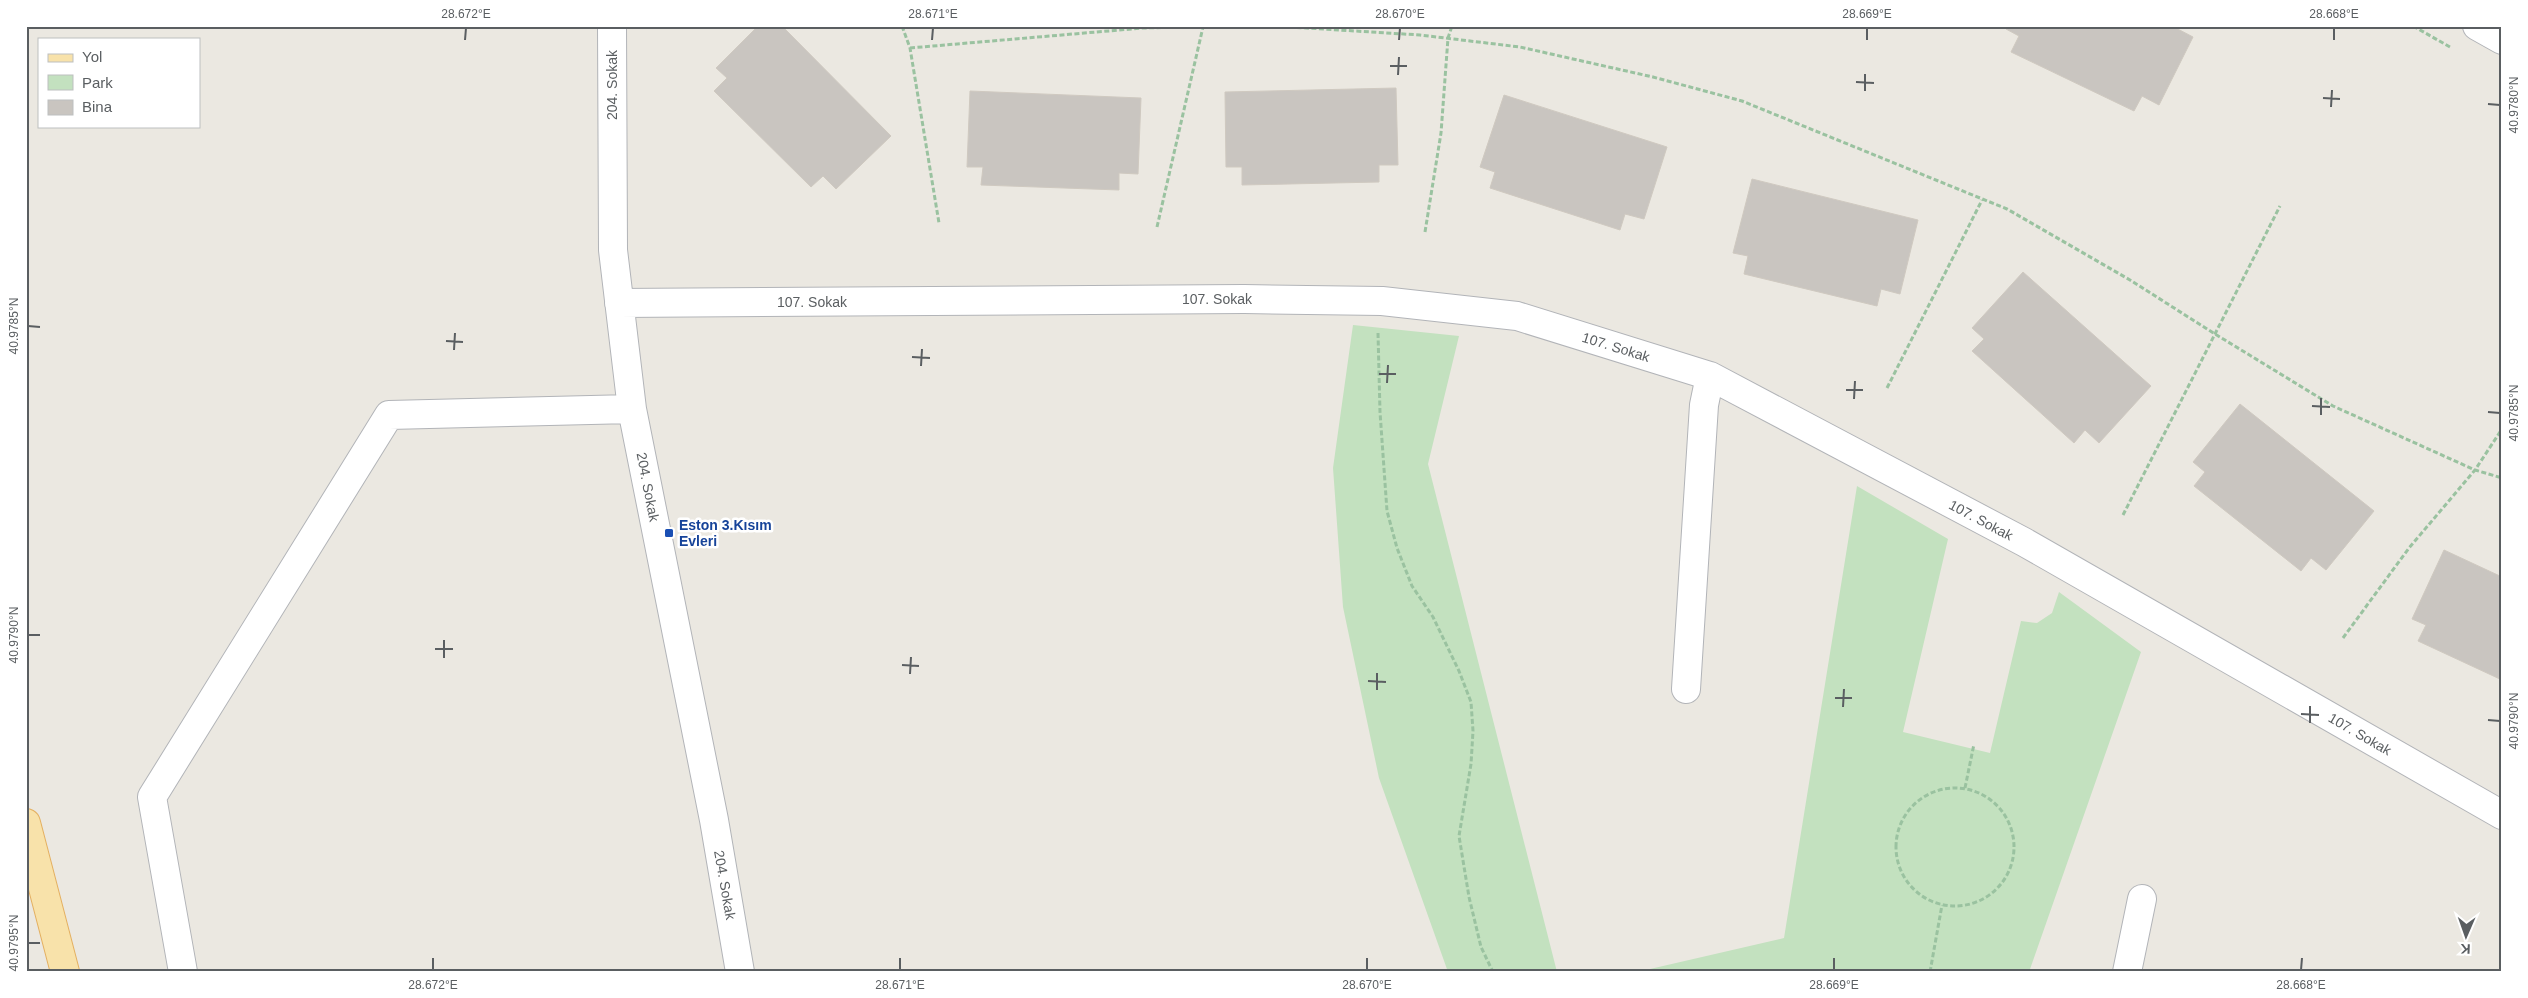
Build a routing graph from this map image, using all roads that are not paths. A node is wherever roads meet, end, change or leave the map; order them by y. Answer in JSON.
{"nodes":[{"id":1,"x":612,"y":26,"type":"edge"},
{"id":2,"x":2477,"y":26,"type":"edge"},
{"id":3,"x":2502,"y":40,"type":"edge"},
{"id":4,"x":619,"y":303,"type":"junction"},
{"id":5,"x":1710,"y":376,"type":"junction"},
{"id":6,"x":632,"y":408,"type":"junction"},
{"id":7,"x":1686,"y":689,"type":"dead end"},
{"id":8,"x":2502,"y":815,"type":"edge"},
{"id":9,"x":26,"y":823,"type":"edge"},
{"id":10,"x":2142,"y":899,"type":"dead end"},
{"id":11,"x":65,"y":972,"type":"edge"},
{"id":12,"x":183,"y":972,"type":"edge"},
{"id":13,"x":740,"y":972,"type":"edge"},
{"id":14,"x":2127,"y":972,"type":"edge"}],
"edges":[{"from":1,"to":4,"type":"street","name":"204. Sokak"},
{"from":2,"to":3,"type":"street"},
{"from":4,"to":5,"type":"street","name":"107. Sokak"},
{"from":4,"to":6,"type":"street","name":"204. Sokak"},
{"from":5,"to":7,"type":"street"},
{"from":5,"to":8,"type":"street","name":"107. Sokak"},
{"from":6,"to":12,"type":"street"},
{"from":6,"to":13,"type":"street","name":"204. Sokak"},
{"from":9,"to":11,"type":"main road"},
{"from":10,"to":14,"type":"street"}]}
